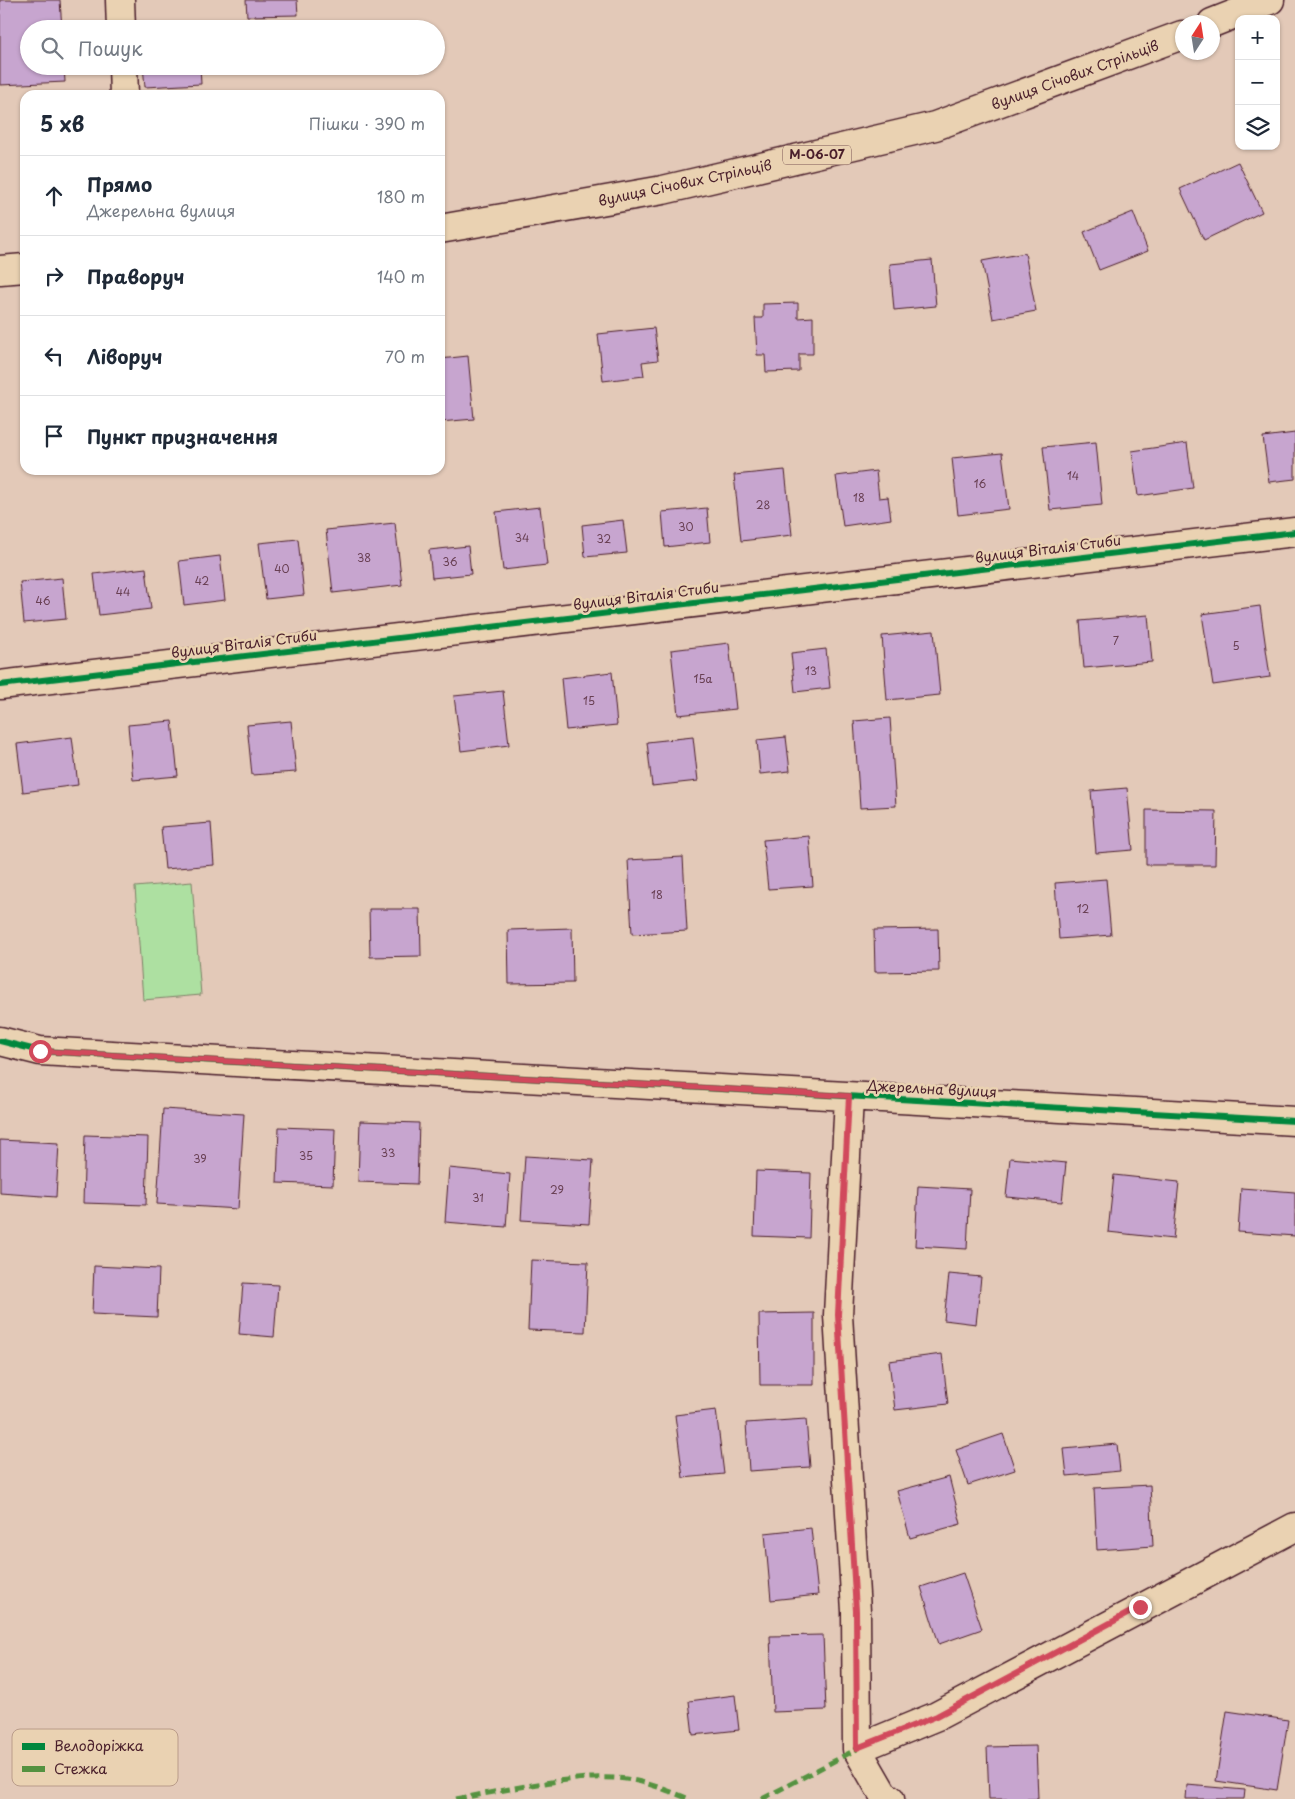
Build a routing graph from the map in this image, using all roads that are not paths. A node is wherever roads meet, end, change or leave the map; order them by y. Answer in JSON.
{"nodes":[{"id":1,"x":120,"y":0,"type":"edge"},
{"id":2,"x":1270,"y":0,"type":"edge"},
{"id":3,"x":121,"y":20,"type":"edge"},
{"id":4,"x":1220,"y":20,"type":"edge"},
{"id":5,"x":1175,"y":38,"type":"edge"},
{"id":6,"x":123,"y":75,"type":"edge"},
{"id":7,"x":124,"y":90,"type":"edge"},
{"id":8,"x":445,"y":228,"type":"edge"},
{"id":9,"x":20,"y":268,"type":"edge"},
{"id":10,"x":0,"y":270,"type":"edge"},
{"id":11,"x":1295,"y":532,"type":"edge"},
{"id":12,"x":0,"y":685,"type":"edge"},
{"id":13,"x":0,"y":1041,"type":"edge"},
{"id":14,"x":849,"y":1096,"type":"junction"},
{"id":15,"x":1295,"y":1121,"type":"edge"},
{"id":16,"x":1295,"y":1527,"type":"edge"},
{"id":17,"x":857,"y":1748,"type":"junction"},
{"id":18,"x":890,"y":1799,"type":"edge"}],
"edges":[{"from":1,"to":3,"type":"street"},
{"from":2,"to":4,"type":"street"},
{"from":5,"to":8,"type":"street","name":"вулиця Січових Стрільців","number":"М-06-07"},
{"from":6,"to":7,"type":"street"},
{"from":9,"to":10,"type":"street"},
{"from":11,"to":12,"type":"street","name":"вулиця Віталія Стиби"},
{"from":13,"to":14,"type":"street","name":"Джерельна вулиця"},
{"from":14,"to":15,"type":"street","name":"Джерельна вулиця"},
{"from":14,"to":17,"type":"street"},
{"from":16,"to":17,"type":"street"},
{"from":17,"to":18,"type":"street"}]}
